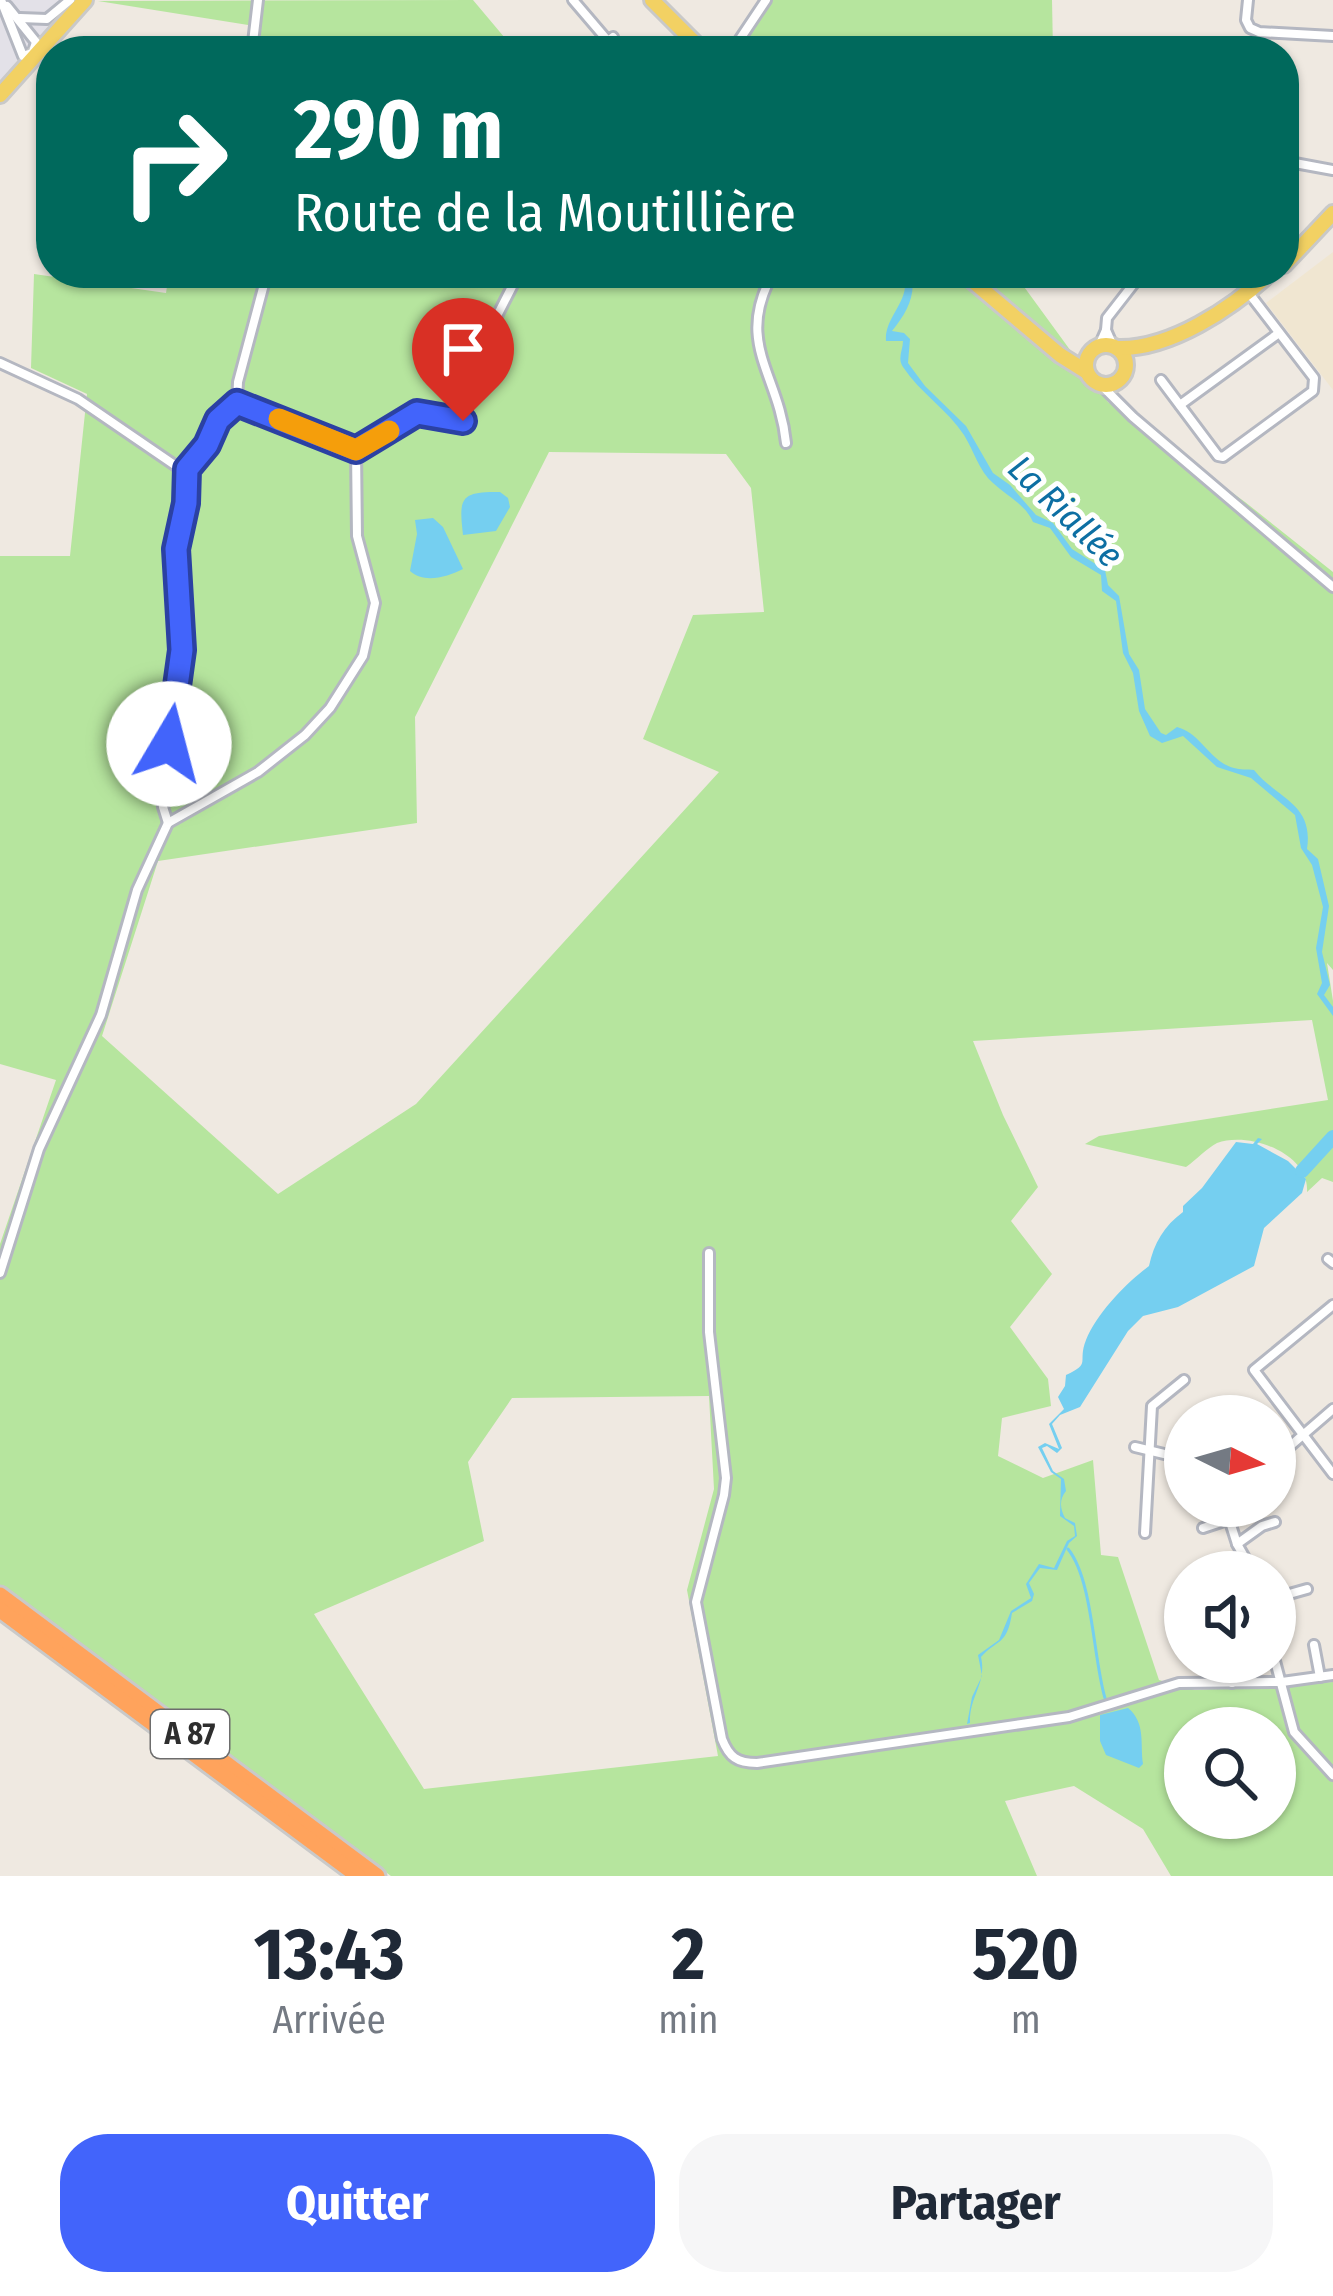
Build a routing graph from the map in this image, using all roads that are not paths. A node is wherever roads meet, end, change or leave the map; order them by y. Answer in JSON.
{"nodes":[{"id":1,"x":2,"y":0,"type":"edge"},
{"id":2,"x":72,"y":0,"type":"edge"},
{"id":3,"x":85,"y":0,"type":"edge"},
{"id":4,"x":258,"y":0,"type":"edge"},
{"id":5,"x":652,"y":0,"type":"edge"},
{"id":6,"x":766,"y":0,"type":"edge"},
{"id":7,"x":1248,"y":0,"type":"edge"},
{"id":8,"x":578,"y":2,"type":"edge"},
{"id":9,"x":17,"y":18,"type":"junction"},
{"id":10,"x":54,"y":35,"type":"edge"},
{"id":11,"x":42,"y":36,"type":"edge"},
{"id":12,"x":254,"y":36,"type":"edge"},
{"id":13,"x":604,"y":36,"type":"edge"},
{"id":14,"x":688,"y":36,"type":"edge"},
{"id":15,"x":742,"y":36,"type":"edge"},
{"id":16,"x":1333,"y":37,"type":"edge"},
{"id":17,"x":36,"y":43,"type":"edge"},
{"id":18,"x":36,"y":46,"type":"edge"},
{"id":19,"x":30,"y":50,"type":"junction"},
{"id":20,"x":36,"y":53,"type":"edge"},
{"id":21,"x":0,"y":88,"type":"edge"},
{"id":22,"x":1299,"y":164,"type":"edge"},
{"id":23,"x":1333,"y":170,"type":"edge"},
{"id":24,"x":1333,"y":213,"type":"edge"},
{"id":25,"x":1328,"y":225,"type":"edge"},
{"id":26,"x":1299,"y":249,"type":"edge"},
{"id":27,"x":263,"y":288,"type":"edge"},
{"id":28,"x":511,"y":288,"type":"edge"},
{"id":29,"x":765,"y":288,"type":"edge"},
{"id":30,"x":981,"y":288,"type":"edge"},
{"id":31,"x":1132,"y":288,"type":"edge"},
{"id":32,"x":1253,"y":288,"type":"edge"},
{"id":33,"x":1248,"y":292,"type":"junction"},
{"id":34,"x":1279,"y":333,"type":"junction"},
{"id":35,"x":1147,"y":346,"type":"junction"},
{"id":36,"x":1105,"y":348,"type":"junction"},
{"id":37,"x":1060,"y":355,"type":"junction"},
{"id":38,"x":0,"y":363,"type":"edge"},
{"id":39,"x":1126,"y":368,"type":"junction"},
{"id":40,"x":1087,"y":372,"type":"junction"},
{"id":41,"x":1161,"y":380,"type":"dead end"},
{"id":42,"x":1108,"y":383,"type":"junction"},
{"id":43,"x":237,"y":403,"type":"junction"},
{"id":44,"x":1180,"y":405,"type":"junction"},
{"id":45,"x":786,"y":443,"type":"dead end"},
{"id":46,"x":356,"y":450,"type":"junction"},
{"id":47,"x":187,"y":469,"type":"junction"},
{"id":48,"x":1333,"y":586,"type":"edge"},
{"id":49,"x":168,"y":823,"type":"junction"},
{"id":50,"x":709,"y":1252,"type":"dead end"},
{"id":51,"x":0,"y":1273,"type":"edge"},
{"id":52,"x":1333,"y":1305,"type":"edge"},
{"id":53,"x":1184,"y":1380,"type":"dead end"},
{"id":54,"x":1333,"y":1409,"type":"edge"},
{"id":55,"x":1304,"y":1436,"type":"junction"},
{"id":56,"x":1296,"y":1442,"type":"edge"},
{"id":57,"x":1135,"y":1447,"type":"dead end"},
{"id":58,"x":1148,"y":1448,"type":"junction"},
{"id":59,"x":1164,"y":1453,"type":"edge"},
{"id":60,"x":1333,"y":1474,"type":"edge"},
{"id":61,"x":1206,"y":1527,"type":"edge"},
{"id":62,"x":1233,"y":1527,"type":"edge"},
{"id":63,"x":1261,"y":1527,"type":"edge"},
{"id":64,"x":1203,"y":1528,"type":"dead end"},
{"id":65,"x":1145,"y":1533,"type":"dead end"},
{"id":66,"x":1238,"y":1544,"type":"junction"},
{"id":67,"x":1242,"y":1551,"type":"edge"},
{"id":68,"x":1307,"y":1589,"type":"dead end"},
{"id":69,"x":1296,"y":1592,"type":"edge"},
{"id":70,"x":0,"y":1595,"type":"edge"},
{"id":71,"x":0,"y":1610,"type":"edge"},
{"id":72,"x":1315,"y":1645,"type":"dead end"},
{"id":73,"x":1333,"y":1676,"type":"edge"},
{"id":74,"x":1320,"y":1677,"type":"junction"},
{"id":75,"x":1296,"y":1680,"type":"edge"},
{"id":76,"x":1176,"y":1683,"type":"edge"},
{"id":77,"x":1282,"y":1683,"type":"edge"},
{"id":78,"x":1333,"y":1775,"type":"edge"},
{"id":79,"x":358,"y":1876,"type":"edge"},
{"id":80,"x":377,"y":1876,"type":"edge"}],
"edges":[{"from":1,"to":9,"type":"street"},
{"from":1,"to":19,"type":"street"},
{"from":2,"to":9,"type":"street"},
{"from":2,"to":11,"type":"main road"},
{"from":3,"to":10,"type":"main road"},
{"from":4,"to":12,"type":"street"},
{"from":5,"to":14,"type":"main road"},
{"from":6,"to":15,"type":"street"},
{"from":7,"to":16,"type":"street"},
{"from":8,"to":13,"type":"street"},
{"from":9,"to":19,"type":"street"},
{"from":17,"to":19,"type":"main road"},
{"from":18,"to":19,"type":"street"},
{"from":19,"to":21,"type":"main road"},
{"from":20,"to":21,"type":"main road"},
{"from":22,"to":23,"type":"street"},
{"from":24,"to":25,"type":"main road"},
{"from":25,"to":26,"type":"main road"},
{"from":27,"to":43,"type":"street"},
{"from":28,"to":46,"type":"street"},
{"from":29,"to":45,"type":"street"},
{"from":30,"to":37,"type":"main road"},
{"from":31,"to":36,"type":"street"},
{"from":32,"to":33,"type":"main road"},
{"from":33,"to":34,"type":"street"},
{"from":33,"to":35,"type":"main road"},
{"from":34,"to":44,"type":"street"},
{"from":34,"to":44,"type":"street"},
{"from":35,"to":36,"type":"main road"},
{"from":35,"to":39,"type":"main road"},
{"from":36,"to":37,"type":"main road"},
{"from":36,"to":39,"type":"main road"},
{"from":36,"to":40,"type":"main road"},
{"from":37,"to":40,"type":"main road"},
{"from":38,"to":47,"type":"street"},
{"from":39,"to":42,"type":"main road"},
{"from":40,"to":42,"type":"main road"},
{"from":41,"to":44,"type":"street"},
{"from":42,"to":48,"type":"street"},
{"from":43,"to":46,"type":"street"},
{"from":43,"to":47,"type":"street"},
{"from":46,"to":49,"type":"street"},
{"from":47,"to":49,"type":"street"},
{"from":49,"to":51,"type":"street"},
{"from":50,"to":76,"type":"street"},
{"from":52,"to":55,"type":"street"},
{"from":53,"to":58,"type":"street"},
{"from":54,"to":55,"type":"street"},
{"from":55,"to":56,"type":"street"},
{"from":55,"to":60,"type":"street"},
{"from":57,"to":58,"type":"street"},
{"from":58,"to":59,"type":"street"},
{"from":58,"to":65,"type":"street"},
{"from":61,"to":64,"type":"street"},
{"from":62,"to":66,"type":"street"},
{"from":63,"to":66,"type":"street"},
{"from":66,"to":67,"type":"street"},
{"from":68,"to":69,"type":"street"},
{"from":70,"to":80,"type":"highway","number":"A 87"},
{"from":71,"to":79,"type":"highway","number":"A 87"},
{"from":72,"to":74,"type":"street"},
{"from":73,"to":74,"type":"street"},
{"from":74,"to":75,"type":"street"},
{"from":77,"to":78,"type":"street"}]}
